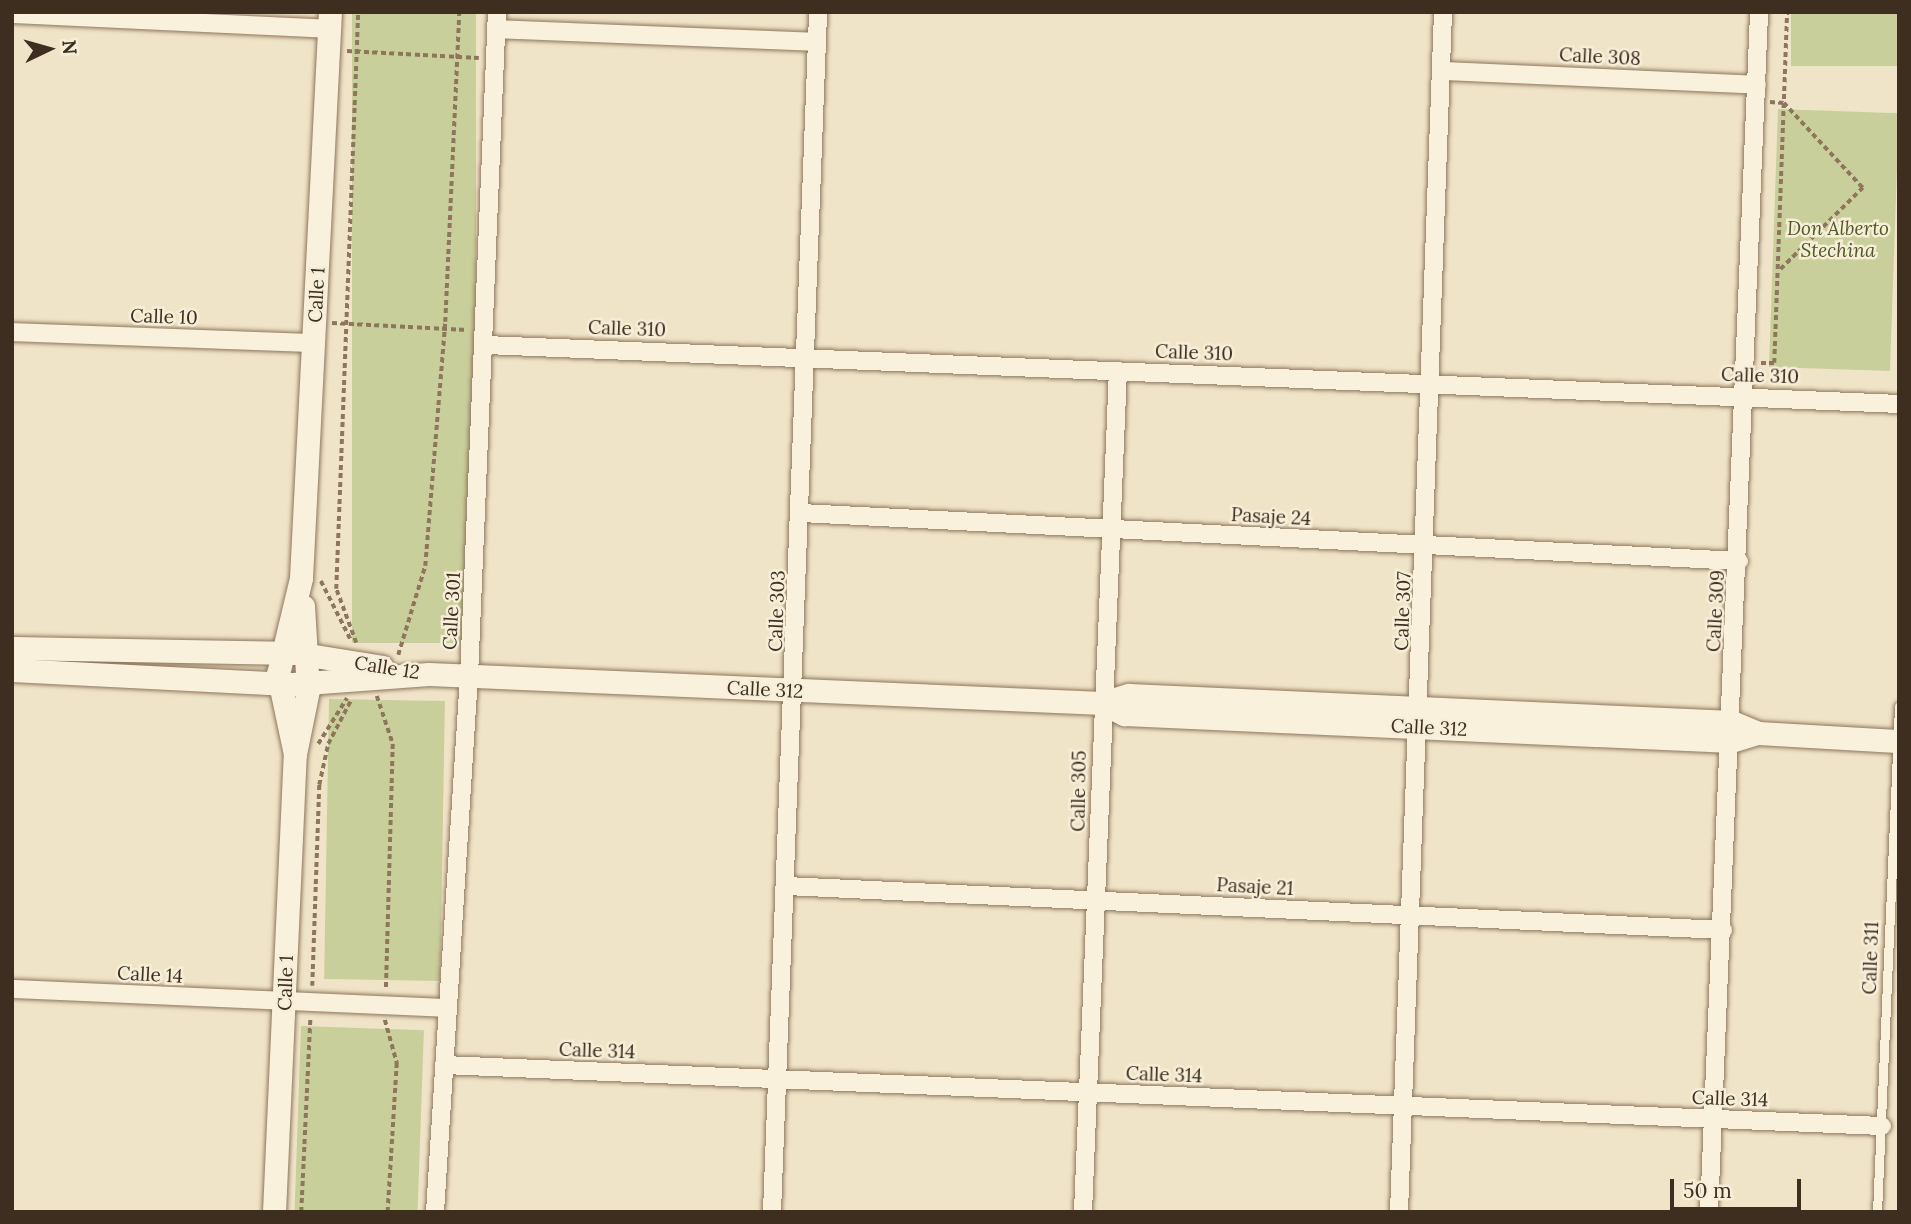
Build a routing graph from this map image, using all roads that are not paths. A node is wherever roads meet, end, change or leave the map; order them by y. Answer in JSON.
{"nodes":[{"id":1,"x":818,"y":12,"type":"edge"},
{"id":2,"x":1443,"y":12,"type":"edge"},
{"id":3,"x":1759,"y":12,"type":"edge"},
{"id":4,"x":12,"y":14,"type":"edge"},
{"id":5,"x":497,"y":21,"type":"edge"},
{"id":6,"x":329,"y":31,"type":"edge"},
{"id":7,"x":817,"y":42,"type":"junction"},
{"id":8,"x":1442,"y":71,"type":"junction"},
{"id":9,"x":1757,"y":93,"type":"junction"},
{"id":10,"x":12,"y":332,"type":"edge"},
{"id":11,"x":315,"y":333,"type":"junction"},
{"id":12,"x":487,"y":338,"type":"junction"},
{"id":13,"x":805,"y":357,"type":"junction"},
{"id":14,"x":1118,"y":372,"type":"junction"},
{"id":15,"x":1433,"y":383,"type":"junction"},
{"id":16,"x":1747,"y":397,"type":"junction"},
{"id":17,"x":1899,"y":404,"type":"edge"},
{"id":18,"x":800,"y":513,"type":"junction"},
{"id":19,"x":1111,"y":530,"type":"junction"},
{"id":20,"x":1426,"y":545,"type":"junction"},
{"id":21,"x":1739,"y":561,"type":"junction"},
{"id":22,"x":301,"y":578,"type":"junction"},
{"id":23,"x":12,"y":648,"type":"edge"},
{"id":24,"x":282,"y":653,"type":"junction"},
{"id":25,"x":307,"y":655,"type":"junction"},
{"id":26,"x":12,"y":670,"type":"edge"},
{"id":27,"x":354,"y":671,"type":"junction"},
{"id":28,"x":429,"y":674,"type":"joint"},
{"id":29,"x":469,"y":676,"type":"junction"},
{"id":30,"x":280,"y":682,"type":"junction"},
{"id":31,"x":308,"y":682,"type":"junction"},
{"id":32,"x":795,"y":692,"type":"junction"},
{"id":33,"x":1102,"y":703,"type":"junction"},
{"id":34,"x":1899,"y":706,"type":"edge"},
{"id":35,"x":1420,"y":718,"type":"junction"},
{"id":36,"x":1732,"y":732,"type":"junction"},
{"id":37,"x":1897,"y":741,"type":"junction"},
{"id":38,"x":295,"y":754,"type":"junction"},
{"id":39,"x":786,"y":886,"type":"junction"},
{"id":40,"x":1097,"y":901,"type":"junction"},
{"id":41,"x":1411,"y":916,"type":"junction"},
{"id":42,"x":1723,"y":930,"type":"junction"},
{"id":43,"x":12,"y":989,"type":"edge"},
{"id":44,"x":285,"y":1002,"type":"junction"},
{"id":45,"x":447,"y":1008,"type":"junction"},
{"id":46,"x":444,"y":1065,"type":"junction"},
{"id":47,"x":777,"y":1079,"type":"junction"},
{"id":48,"x":1087,"y":1092,"type":"junction"},
{"id":49,"x":1403,"y":1106,"type":"junction"},
{"id":50,"x":1713,"y":1119,"type":"junction"},
{"id":51,"x":1882,"y":1126,"type":"junction"},
{"id":52,"x":274,"y":1212,"type":"edge"},
{"id":53,"x":435,"y":1212,"type":"edge"},
{"id":54,"x":772,"y":1212,"type":"edge"},
{"id":55,"x":1083,"y":1212,"type":"edge"},
{"id":56,"x":1398,"y":1212,"type":"edge"},
{"id":57,"x":1709,"y":1212,"type":"edge"},
{"id":58,"x":1877,"y":1212,"type":"edge"}],
"edges":[{"from":1,"to":7,"type":"street","name":"Calle 303"},
{"from":2,"to":8,"type":"street","name":"Calle 307"},
{"from":3,"to":9,"type":"street","name":"Calle 309"},
{"from":4,"to":6,"type":"street"},
{"from":5,"to":7,"type":"street"},
{"from":5,"to":12,"type":"street","name":"Calle 301"},
{"from":6,"to":11,"type":"street","name":"Calle 1"},
{"from":7,"to":13,"type":"street","name":"Calle 303"},
{"from":8,"to":9,"type":"street","name":"Calle 308"},
{"from":8,"to":15,"type":"street","name":"Calle 307"},
{"from":9,"to":16,"type":"street","name":"Calle 309"},
{"from":10,"to":11,"type":"street","name":"Calle 10"},
{"from":11,"to":22,"type":"street","name":"Calle 1"},
{"from":12,"to":13,"type":"street","name":"Calle 310"},
{"from":12,"to":29,"type":"street","name":"Calle 301"},
{"from":13,"to":14,"type":"street","name":"Calle 310"},
{"from":13,"to":18,"type":"street","name":"Calle 303"},
{"from":14,"to":15,"type":"street","name":"Calle 310"},
{"from":14,"to":19,"type":"street","name":"Calle 305"},
{"from":15,"to":16,"type":"street","name":"Calle 310"},
{"from":15,"to":20,"type":"street","name":"Calle 307"},
{"from":16,"to":17,"type":"street","name":"Calle 310"},
{"from":16,"to":21,"type":"street","name":"Calle 309"},
{"from":18,"to":19,"type":"street","name":"Pasaje 24"},
{"from":18,"to":32,"type":"street","name":"Calle 303"},
{"from":19,"to":20,"type":"street","name":"Pasaje 24"},
{"from":19,"to":33,"type":"street","name":"Calle 305"},
{"from":20,"to":21,"type":"street","name":"Pasaje 24"},
{"from":20,"to":35,"type":"street","name":"Calle 307"},
{"from":21,"to":36,"type":"street","name":"Calle 309"},
{"from":22,"to":24,"type":"street","name":"Calle 1"},
{"from":22,"to":25,"type":"street","name":"Calle 1"},
{"from":23,"to":24,"type":"street","name":"Calle 12"},
{"from":24,"to":25,"type":"street","name":"Calle 12"},
{"from":24,"to":30,"type":"street","name":"Calle 1"},
{"from":25,"to":27,"type":"street","name":"Calle 12"},
{"from":25,"to":31,"type":"street","name":"Calle 1"},
{"from":26,"to":30,"type":"street","name":"Calle 12"},
{"from":27,"to":28,"type":"street","name":"Calle 12"},
{"from":27,"to":31,"type":"street","name":"Calle 12"},
{"from":28,"to":29,"type":"street","name":"Calle 312"},
{"from":29,"to":32,"type":"street","name":"Calle 312"},
{"from":29,"to":45,"type":"street","name":"Calle 301"},
{"from":30,"to":31,"type":"street","name":"Calle 12"},
{"from":30,"to":38,"type":"street","name":"Calle 1"},
{"from":31,"to":38,"type":"street","name":"Calle 1"},
{"from":32,"to":33,"type":"street","name":"Calle 312"},
{"from":32,"to":39,"type":"street","name":"Calle 303"},
{"from":33,"to":35,"type":"street","name":"Calle 312"},
{"from":33,"to":40,"type":"street","name":"Calle 305"},
{"from":34,"to":37,"type":"lane","name":"Calle 311"},
{"from":35,"to":36,"type":"street","name":"Calle 312"},
{"from":35,"to":41,"type":"street","name":"Calle 307"},
{"from":36,"to":37,"type":"street","name":"Calle 312"},
{"from":36,"to":42,"type":"street","name":"Calle 309"},
{"from":37,"to":51,"type":"lane","name":"Calle 311"},
{"from":38,"to":44,"type":"street","name":"Calle 1"},
{"from":39,"to":40,"type":"street","name":"Pasaje 21"},
{"from":39,"to":47,"type":"street","name":"Calle 303"},
{"from":40,"to":41,"type":"street","name":"Pasaje 21"},
{"from":40,"to":48,"type":"street","name":"Calle 305"},
{"from":41,"to":42,"type":"street","name":"Pasaje 21"},
{"from":41,"to":49,"type":"street","name":"Calle 307"},
{"from":42,"to":50,"type":"street","name":"Calle 309"},
{"from":43,"to":44,"type":"street","name":"Calle 14"},
{"from":44,"to":45,"type":"street"},
{"from":44,"to":52,"type":"street","name":"Calle 1"},
{"from":45,"to":46,"type":"street","name":"Calle 301"},
{"from":46,"to":47,"type":"street","name":"Calle 314"},
{"from":46,"to":53,"type":"street","name":"Calle 301"},
{"from":47,"to":48,"type":"street","name":"Calle 314"},
{"from":47,"to":54,"type":"street","name":"Calle 303"},
{"from":48,"to":49,"type":"street","name":"Calle 314"},
{"from":48,"to":55,"type":"street","name":"Calle 305"},
{"from":49,"to":50,"type":"street","name":"Calle 314"},
{"from":49,"to":56,"type":"street","name":"Calle 307"},
{"from":50,"to":51,"type":"street","name":"Calle 314"},
{"from":50,"to":57,"type":"street","name":"Calle 309"},
{"from":51,"to":58,"type":"lane","name":"Calle 311"}]}
